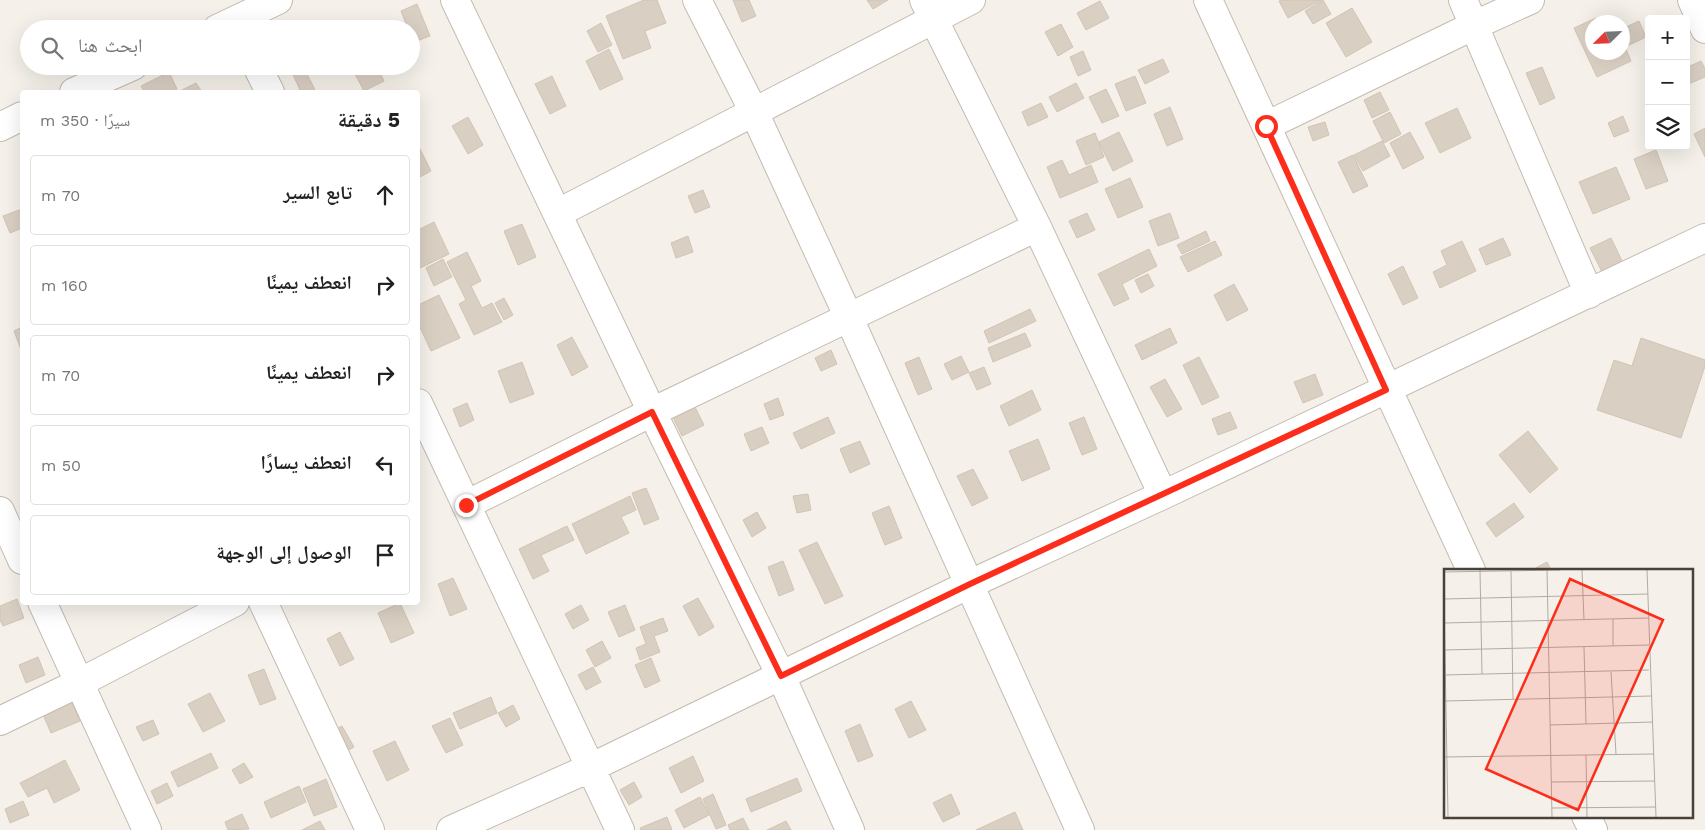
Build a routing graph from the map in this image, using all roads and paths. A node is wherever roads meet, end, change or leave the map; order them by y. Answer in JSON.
{"nodes":[{"id":1,"x":278,"y":0,"type":"edge"},
{"id":2,"x":455,"y":0,"type":"edge"},
{"id":3,"x":697,"y":0,"type":"edge"},
{"id":4,"x":971,"y":0,"type":"edge"},
{"id":5,"x":1208,"y":0,"type":"edge"},
{"id":6,"x":1463,"y":0,"type":"edge"},
{"id":7,"x":1530,"y":0,"type":"edge"},
{"id":8,"x":1692,"y":0,"type":"edge"},
{"id":9,"x":929,"y":10,"type":"edge"},
{"id":10,"x":242,"y":20,"type":"edge"},
{"id":11,"x":1475,"y":25,"type":"junction"},
{"id":12,"x":1705,"y":29,"type":"edge"},
{"id":13,"x":113,"y":75,"type":"edge"},
{"id":14,"x":262,"y":75,"type":"edge"},
{"id":15,"x":79,"y":90,"type":"edge"},
{"id":16,"x":269,"y":90,"type":"edge"},
{"id":17,"x":754,"y":112,"type":"junction"},
{"id":18,"x":20,"y":117,"type":"edge"},
{"id":19,"x":1266,"y":126,"type":"junction"},
{"id":20,"x":0,"y":127,"type":"edge"},
{"id":21,"x":558,"y":213,"type":"junction"},
{"id":22,"x":1036,"y":227,"type":"junction"},
{"id":23,"x":1705,"y":238,"type":"edge"},
{"id":24,"x":1589,"y":294,"type":"junction"},
{"id":25,"x":850,"y":318,"type":"junction"},
{"id":26,"x":1386,"y":390,"type":"junction"},
{"id":27,"x":420,"y":407,"type":"edge"},
{"id":28,"x":652,"y":412,"type":"junction"},
{"id":29,"x":1163,"y":495,"type":"junction"},
{"id":30,"x":466,"y":505,"type":"junction"},
{"id":31,"x":0,"y":511,"type":"edge"},
{"id":32,"x":20,"y":556,"type":"edge"},
{"id":33,"x":1471,"y":569,"type":"edge"},
{"id":34,"x":970,"y":584,"type":"junction"},
{"id":35,"x":43,"y":605,"type":"edge"},
{"id":36,"x":229,"y":605,"type":"edge"},
{"id":37,"x":264,"y":605,"type":"edge"},
{"id":38,"x":781,"y":676,"type":"junction"},
{"id":39,"x":80,"y":683,"type":"junction"},
{"id":40,"x":0,"y":721,"type":"edge"},
{"id":41,"x":590,"y":768,"type":"junction"},
{"id":42,"x":1587,"y":818,"type":"edge"},
{"id":43,"x":147,"y":830,"type":"edge"},
{"id":44,"x":370,"y":830,"type":"edge"},
{"id":45,"x":451,"y":830,"type":"edge"},
{"id":46,"x":620,"y":830,"type":"edge"},
{"id":47,"x":850,"y":830,"type":"edge"},
{"id":48,"x":1080,"y":830,"type":"edge"},
{"id":49,"x":1593,"y":830,"type":"edge"}],
"edges":[{"from":1,"to":10,"type":"street"},
{"from":2,"to":21,"type":"street"},
{"from":3,"to":17,"type":"street"},
{"from":4,"to":9,"type":"street"},
{"from":5,"to":19,"type":"street"},
{"from":6,"to":11,"type":"street"},
{"from":7,"to":11,"type":"street"},
{"from":8,"to":12,"type":"street"},
{"from":9,"to":17,"type":"street"},
{"from":9,"to":22,"type":"street"},
{"from":11,"to":19,"type":"street"},
{"from":11,"to":24,"type":"street"},
{"from":13,"to":15,"type":"street"},
{"from":14,"to":16,"type":"street"},
{"from":17,"to":21,"type":"street"},
{"from":17,"to":25,"type":"street"},
{"from":18,"to":20,"type":"street"},
{"from":19,"to":26,"type":"street"},
{"from":21,"to":28,"type":"street"},
{"from":22,"to":25,"type":"street"},
{"from":22,"to":29,"type":"street"},
{"from":23,"to":24,"type":"street"},
{"from":24,"to":26,"type":"street"},
{"from":25,"to":28,"type":"street"},
{"from":25,"to":34,"type":"street"},
{"from":26,"to":29,"type":"street"},
{"from":26,"to":33,"type":"street"},
{"from":27,"to":30,"type":"street"},
{"from":28,"to":30,"type":"street"},
{"from":28,"to":38,"type":"street"},
{"from":29,"to":34,"type":"street"},
{"from":30,"to":41,"type":"street"},
{"from":31,"to":32,"type":"street"},
{"from":34,"to":38,"type":"street"},
{"from":34,"to":48,"type":"street"},
{"from":35,"to":39,"type":"street"},
{"from":36,"to":39,"type":"street"},
{"from":37,"to":44,"type":"street"},
{"from":38,"to":41,"type":"street"},
{"from":38,"to":47,"type":"street"},
{"from":39,"to":40,"type":"street"},
{"from":39,"to":43,"type":"street"},
{"from":41,"to":45,"type":"street"},
{"from":41,"to":46,"type":"street"},
{"from":42,"to":49,"type":"street"}]}
